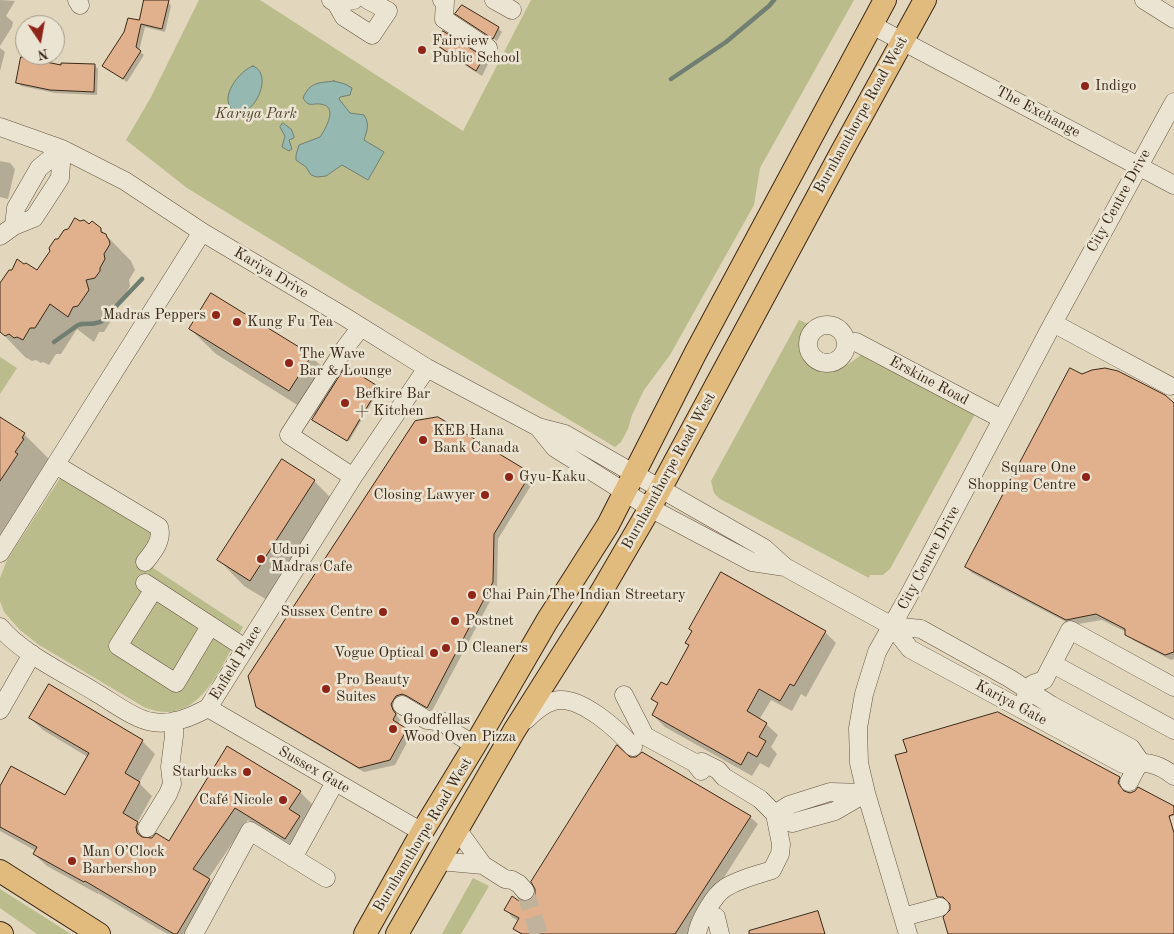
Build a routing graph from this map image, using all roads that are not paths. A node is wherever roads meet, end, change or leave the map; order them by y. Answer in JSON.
{"nodes":[{"id":1,"x":354,"y":0,"type":"edge"},
{"id":2,"x":368,"y":0,"type":"edge"},
{"id":3,"x":444,"y":0,"type":"edge"},
{"id":4,"x":494,"y":0,"type":"edge"},
{"id":5,"x":885,"y":0,"type":"edge"},
{"id":6,"x":925,"y":0,"type":"edge"},
{"id":7,"x":1144,"y":0,"type":"edge"},
{"id":8,"x":334,"y":2,"type":"edge"},
{"id":9,"x":512,"y":10,"type":"dead end"},
{"id":10,"x":1174,"y":19,"type":"edge"},
{"id":11,"x":872,"y":25,"type":"junction"},
{"id":12,"x":903,"y":40,"type":"junction"},
{"id":13,"x":488,"y":48,"type":"dead end"},
{"id":14,"x":1174,"y":102,"type":"edge"},
{"id":15,"x":0,"y":127,"type":"edge"},
{"id":16,"x":62,"y":149,"type":"junction"},
{"id":17,"x":1139,"y":166,"type":"junction"},
{"id":18,"x":1174,"y":185,"type":"edge"},
{"id":19,"x":7,"y":231,"type":"edge"},
{"id":20,"x":202,"y":232,"type":"junction"},
{"id":21,"x":1053,"y":323,"type":"junction"},
{"id":22,"x":361,"y":326,"type":"junction"},
{"id":23,"x":851,"y":343,"type":"dead end"},
{"id":24,"x":427,"y":368,"type":"junction"},
{"id":25,"x":1170,"y":386,"type":"dead end"},
{"id":26,"x":1002,"y":419,"type":"junction"},
{"id":27,"x":56,"y":464,"type":"junction"},
{"id":28,"x":353,"y":477,"type":"junction"},
{"id":29,"x":629,"y":483,"type":"junction"},
{"id":30,"x":655,"y":498,"type":"junction"},
{"id":31,"x":0,"y":554,"type":"edge"},
{"id":32,"x":145,"y":562,"type":"dead end"},
{"id":33,"x":210,"y":626,"type":"junction"},
{"id":34,"x":892,"y":626,"type":"junction"},
{"id":35,"x":0,"y":627,"type":"edge"},
{"id":36,"x":245,"y":648,"type":"junction"},
{"id":37,"x":32,"y":654,"type":"junction"},
{"id":38,"x":1053,"y":664,"type":"junction"},
{"id":39,"x":1174,"y":687,"type":"edge"},
{"id":40,"x":1029,"y":691,"type":"junction"},
{"id":41,"x":624,"y":695,"type":"dead end"},
{"id":42,"x":402,"y":705,"type":"dead end"},
{"id":43,"x":208,"y":708,"type":"junction"},
{"id":44,"x":1020,"y":708,"type":"junction"},
{"id":45,"x":0,"y":710,"type":"edge"},
{"id":46,"x":174,"y":722,"type":"junction"},
{"id":47,"x":1174,"y":730,"type":"edge"},
{"id":48,"x":514,"y":731,"type":"junction"},
{"id":49,"x":475,"y":746,"type":"junction"},
{"id":50,"x":633,"y":747,"type":"dead end"},
{"id":51,"x":1140,"y":761,"type":"junction"},
{"id":52,"x":1174,"y":776,"type":"edge"},
{"id":53,"x":335,"y":782,"type":"junction"},
{"id":54,"x":1129,"y":782,"type":"dead end"},
{"id":55,"x":866,"y":793,"type":"junction"},
{"id":56,"x":775,"y":814,"type":"junction"},
{"id":57,"x":147,"y":828,"type":"dead end"},
{"id":58,"x":457,"y":829,"type":"junction"},
{"id":59,"x":422,"y":832,"type":"junction"},
{"id":60,"x":293,"y":858,"type":"junction"},
{"id":61,"x":439,"y":861,"type":"junction"},
{"id":62,"x":483,"y":865,"type":"junction"},
{"id":63,"x":0,"y":871,"type":"edge"},
{"id":64,"x":326,"y":878,"type":"dead end"},
{"id":65,"x":505,"y":879,"type":"dead end"},
{"id":66,"x":940,"y":907,"type":"dead end"},
{"id":67,"x":715,"y":920,"type":"edge"},
{"id":68,"x":905,"y":926,"type":"edge"},
{"id":69,"x":99,"y":934,"type":"edge"},
{"id":70,"x":194,"y":934,"type":"edge"},
{"id":71,"x":364,"y":934,"type":"edge"},
{"id":72,"x":398,"y":934,"type":"edge"},
{"id":73,"x":697,"y":934,"type":"edge"}],
"edges":[{"from":1,"to":8,"type":"street"},
{"from":2,"to":8,"type":"street"},
{"from":3,"to":13,"type":"street"},
{"from":4,"to":9,"type":"street"},
{"from":5,"to":11,"type":"main road","name":"Burnhamthorpe Road West"},
{"from":6,"to":12,"type":"main road","name":"Burnhamthorpe Road West"},
{"from":7,"to":10,"type":"street"},
{"from":11,"to":12,"type":"street","name":"The Exchange"},
{"from":11,"to":29,"type":"main road","name":"Burnhamthorpe Road West"},
{"from":12,"to":17,"type":"street","name":"The Exchange"},
{"from":12,"to":30,"type":"main road","name":"Burnhamthorpe Road West"},
{"from":14,"to":17,"type":"street","name":"City Centre Drive"},
{"from":15,"to":16,"type":"street","name":"Kariya Drive"},
{"from":16,"to":19,"type":"street"},
{"from":16,"to":19,"type":"street"},
{"from":16,"to":20,"type":"street","name":"Kariya Drive"},
{"from":17,"to":18,"type":"street","name":"The Exchange"},
{"from":17,"to":21,"type":"street","name":"City Centre Drive"},
{"from":20,"to":22,"type":"street","name":"Kariya Drive"},
{"from":20,"to":27,"type":"street"},
{"from":21,"to":25,"type":"street"},
{"from":21,"to":26,"type":"street","name":"City Centre Drive"},
{"from":22,"to":24,"type":"street","name":"Kariya Drive"},
{"from":22,"to":28,"type":"street"},
{"from":23,"to":26,"type":"street","name":"Erskine Road"},
{"from":24,"to":28,"type":"street","name":"Enfield Place"},
{"from":24,"to":29,"type":"street","name":"Kariya Drive"},
{"from":26,"to":34,"type":"street","name":"City Centre Drive"},
{"from":27,"to":31,"type":"street"},
{"from":27,"to":32,"type":"street"},
{"from":28,"to":36,"type":"street","name":"Enfield Place"},
{"from":29,"to":30,"type":"street","name":"Kariya Drive"},
{"from":29,"to":49,"type":"main road","name":"Burnhamthorpe Road West"},
{"from":30,"to":34,"type":"street","name":"Kariya Gate"},
{"from":30,"to":48,"type":"main road","name":"Burnhamthorpe Road West"},
{"from":33,"to":33,"type":"street"},
{"from":33,"to":36,"type":"street"},
{"from":34,"to":40,"type":"street","name":"Kariya Gate"},
{"from":34,"to":44,"type":"street","name":"Kariya Gate"},
{"from":34,"to":55,"type":"street","name":"City Centre Drive"},
{"from":35,"to":37,"type":"street","name":"Enfield Place"},
{"from":36,"to":43,"type":"street","name":"Enfield Place"},
{"from":37,"to":45,"type":"street"},
{"from":37,"to":46,"type":"street","name":"Enfield Place"},
{"from":38,"to":39,"type":"street"},
{"from":38,"to":40,"type":"street"},
{"from":38,"to":47,"type":"street"},
{"from":40,"to":44,"type":"street"},
{"from":40,"to":51,"type":"street","name":"Kariya Gate"},
{"from":41,"to":56,"type":"street"},
{"from":42,"to":49,"type":"street"},
{"from":43,"to":46,"type":"street","name":"Enfield Place"},
{"from":43,"to":53,"type":"street","name":"Sussex Gate"},
{"from":44,"to":51,"type":"street","name":"Kariya Gate"},
{"from":46,"to":57,"type":"street"},
{"from":48,"to":50,"type":"street"},
{"from":48,"to":58,"type":"main road","name":"Burnhamthorpe Road West"},
{"from":49,"to":59,"type":"main road","name":"Burnhamthorpe Road West"},
{"from":51,"to":52,"type":"street","name":"Kariya Gate"},
{"from":51,"to":54,"type":"street"},
{"from":53,"to":59,"type":"street","name":"Sussex Gate"},
{"from":53,"to":60,"type":"street"},
{"from":55,"to":56,"type":"street"},
{"from":55,"to":68,"type":"street","name":"City Centre Drive"},
{"from":56,"to":67,"type":"street"},
{"from":58,"to":61,"type":"main road","name":"Burnhamthorpe Road West"},
{"from":58,"to":62,"type":"street"},
{"from":59,"to":71,"type":"main road","name":"Burnhamthorpe Road West"},
{"from":60,"to":64,"type":"street"},
{"from":60,"to":70,"type":"street"},
{"from":61,"to":62,"type":"street"},
{"from":61,"to":72,"type":"main road","name":"Burnhamthorpe Road West"},
{"from":62,"to":65,"type":"street"},
{"from":63,"to":69,"type":"main road"},
{"from":66,"to":68,"type":"street"},
{"from":67,"to":73,"type":"street"}]}
